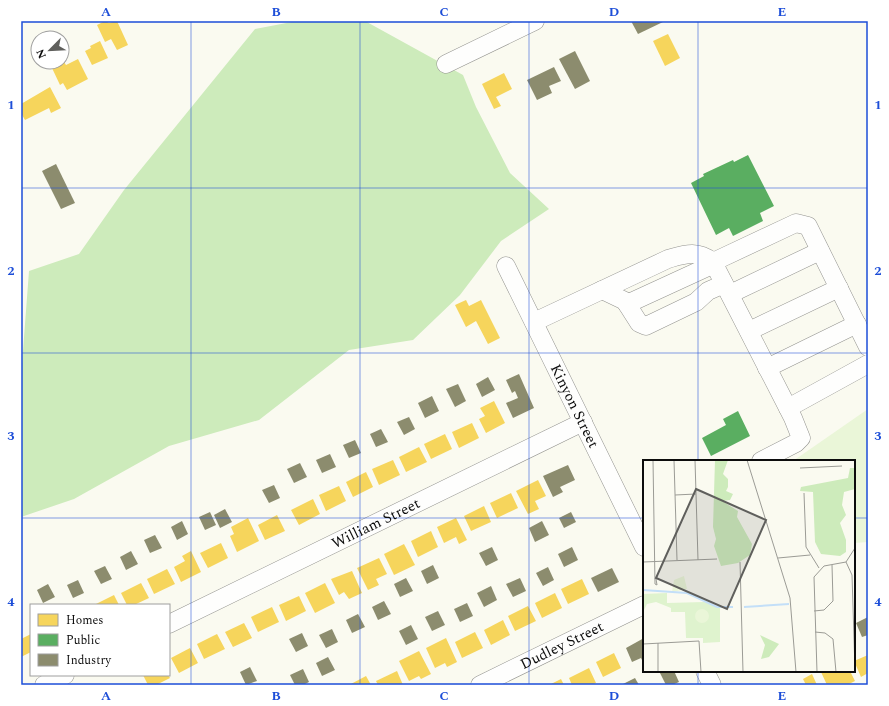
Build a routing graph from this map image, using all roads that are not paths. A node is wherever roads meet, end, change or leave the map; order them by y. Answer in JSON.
{"nodes":[{"id":1,"x":535,"y":21,"type":"edge"},
{"id":2,"x":446,"y":64,"type":"dead end"},
{"id":3,"x":820,"y":251,"type":"junction"},
{"id":4,"x":714,"y":263,"type":"junction"},
{"id":5,"x":506,"y":266,"type":"dead end"},
{"id":6,"x":839,"y":288,"type":"junction"},
{"id":7,"x":727,"y":289,"type":"junction"},
{"id":8,"x":602,"y":290,"type":"junction"},
{"id":9,"x":627,"y":304,"type":"junction"},
{"id":10,"x":534,"y":322,"type":"junction"},
{"id":11,"x":857,"y":324,"type":"junction"},
{"id":12,"x":749,"y":331,"type":"junction"},
{"id":13,"x":868,"y":347,"type":"edge"},
{"id":14,"x":868,"y":364,"type":"edge"},
{"id":15,"x":767,"y":368,"type":"junction"},
{"id":16,"x":788,"y":408,"type":"junction"},
{"id":17,"x":583,"y":422,"type":"junction"},
{"id":18,"x":763,"y":460,"type":"edge"},
{"id":19,"x":639,"y":526,"type":"edge"},
{"id":20,"x":643,"y":543,"type":"edge"},
{"id":21,"x":643,"y":605,"type":"edge"},
{"id":22,"x":170,"y":624,"type":"edge"},
{"id":23,"x":706,"y":672,"type":"edge"},
{"id":24,"x":63,"y":676,"type":"edge"},
{"id":25,"x":44,"y":685,"type":"edge"},
{"id":26,"x":480,"y":685,"type":"edge"},
{"id":27,"x":712,"y":685,"type":"edge"}],
"edges":[{"from":1,"to":2,"type":"street"},
{"from":3,"to":4,"type":"street"},
{"from":3,"to":6,"type":"street"},
{"from":3,"to":7,"type":"street"},
{"from":4,"to":7,"type":"street"},
{"from":4,"to":8,"type":"street"},
{"from":4,"to":9,"type":"street"},
{"from":5,"to":10,"type":"street","name":"Kinyon Street"},
{"from":6,"to":11,"type":"street"},
{"from":6,"to":12,"type":"street"},
{"from":7,"to":9,"type":"street"},
{"from":7,"to":12,"type":"street"},
{"from":8,"to":9,"type":"street"},
{"from":8,"to":10,"type":"street"},
{"from":10,"to":17,"type":"street","name":"Kinyon Street"},
{"from":11,"to":13,"type":"street"},
{"from":11,"to":15,"type":"street"},
{"from":12,"to":15,"type":"street"},
{"from":14,"to":16,"type":"street"},
{"from":15,"to":16,"type":"street"},
{"from":16,"to":18,"type":"street"},
{"from":17,"to":19,"type":"street","name":"Kinyon Street"},
{"from":17,"to":22,"type":"street","name":"William Street"},
{"from":19,"to":20,"type":"street","name":"Kinyon Street"},
{"from":21,"to":26,"type":"street","name":"Dudley Street"},
{"from":23,"to":27,"type":"street"},
{"from":24,"to":25,"type":"street"}]}
